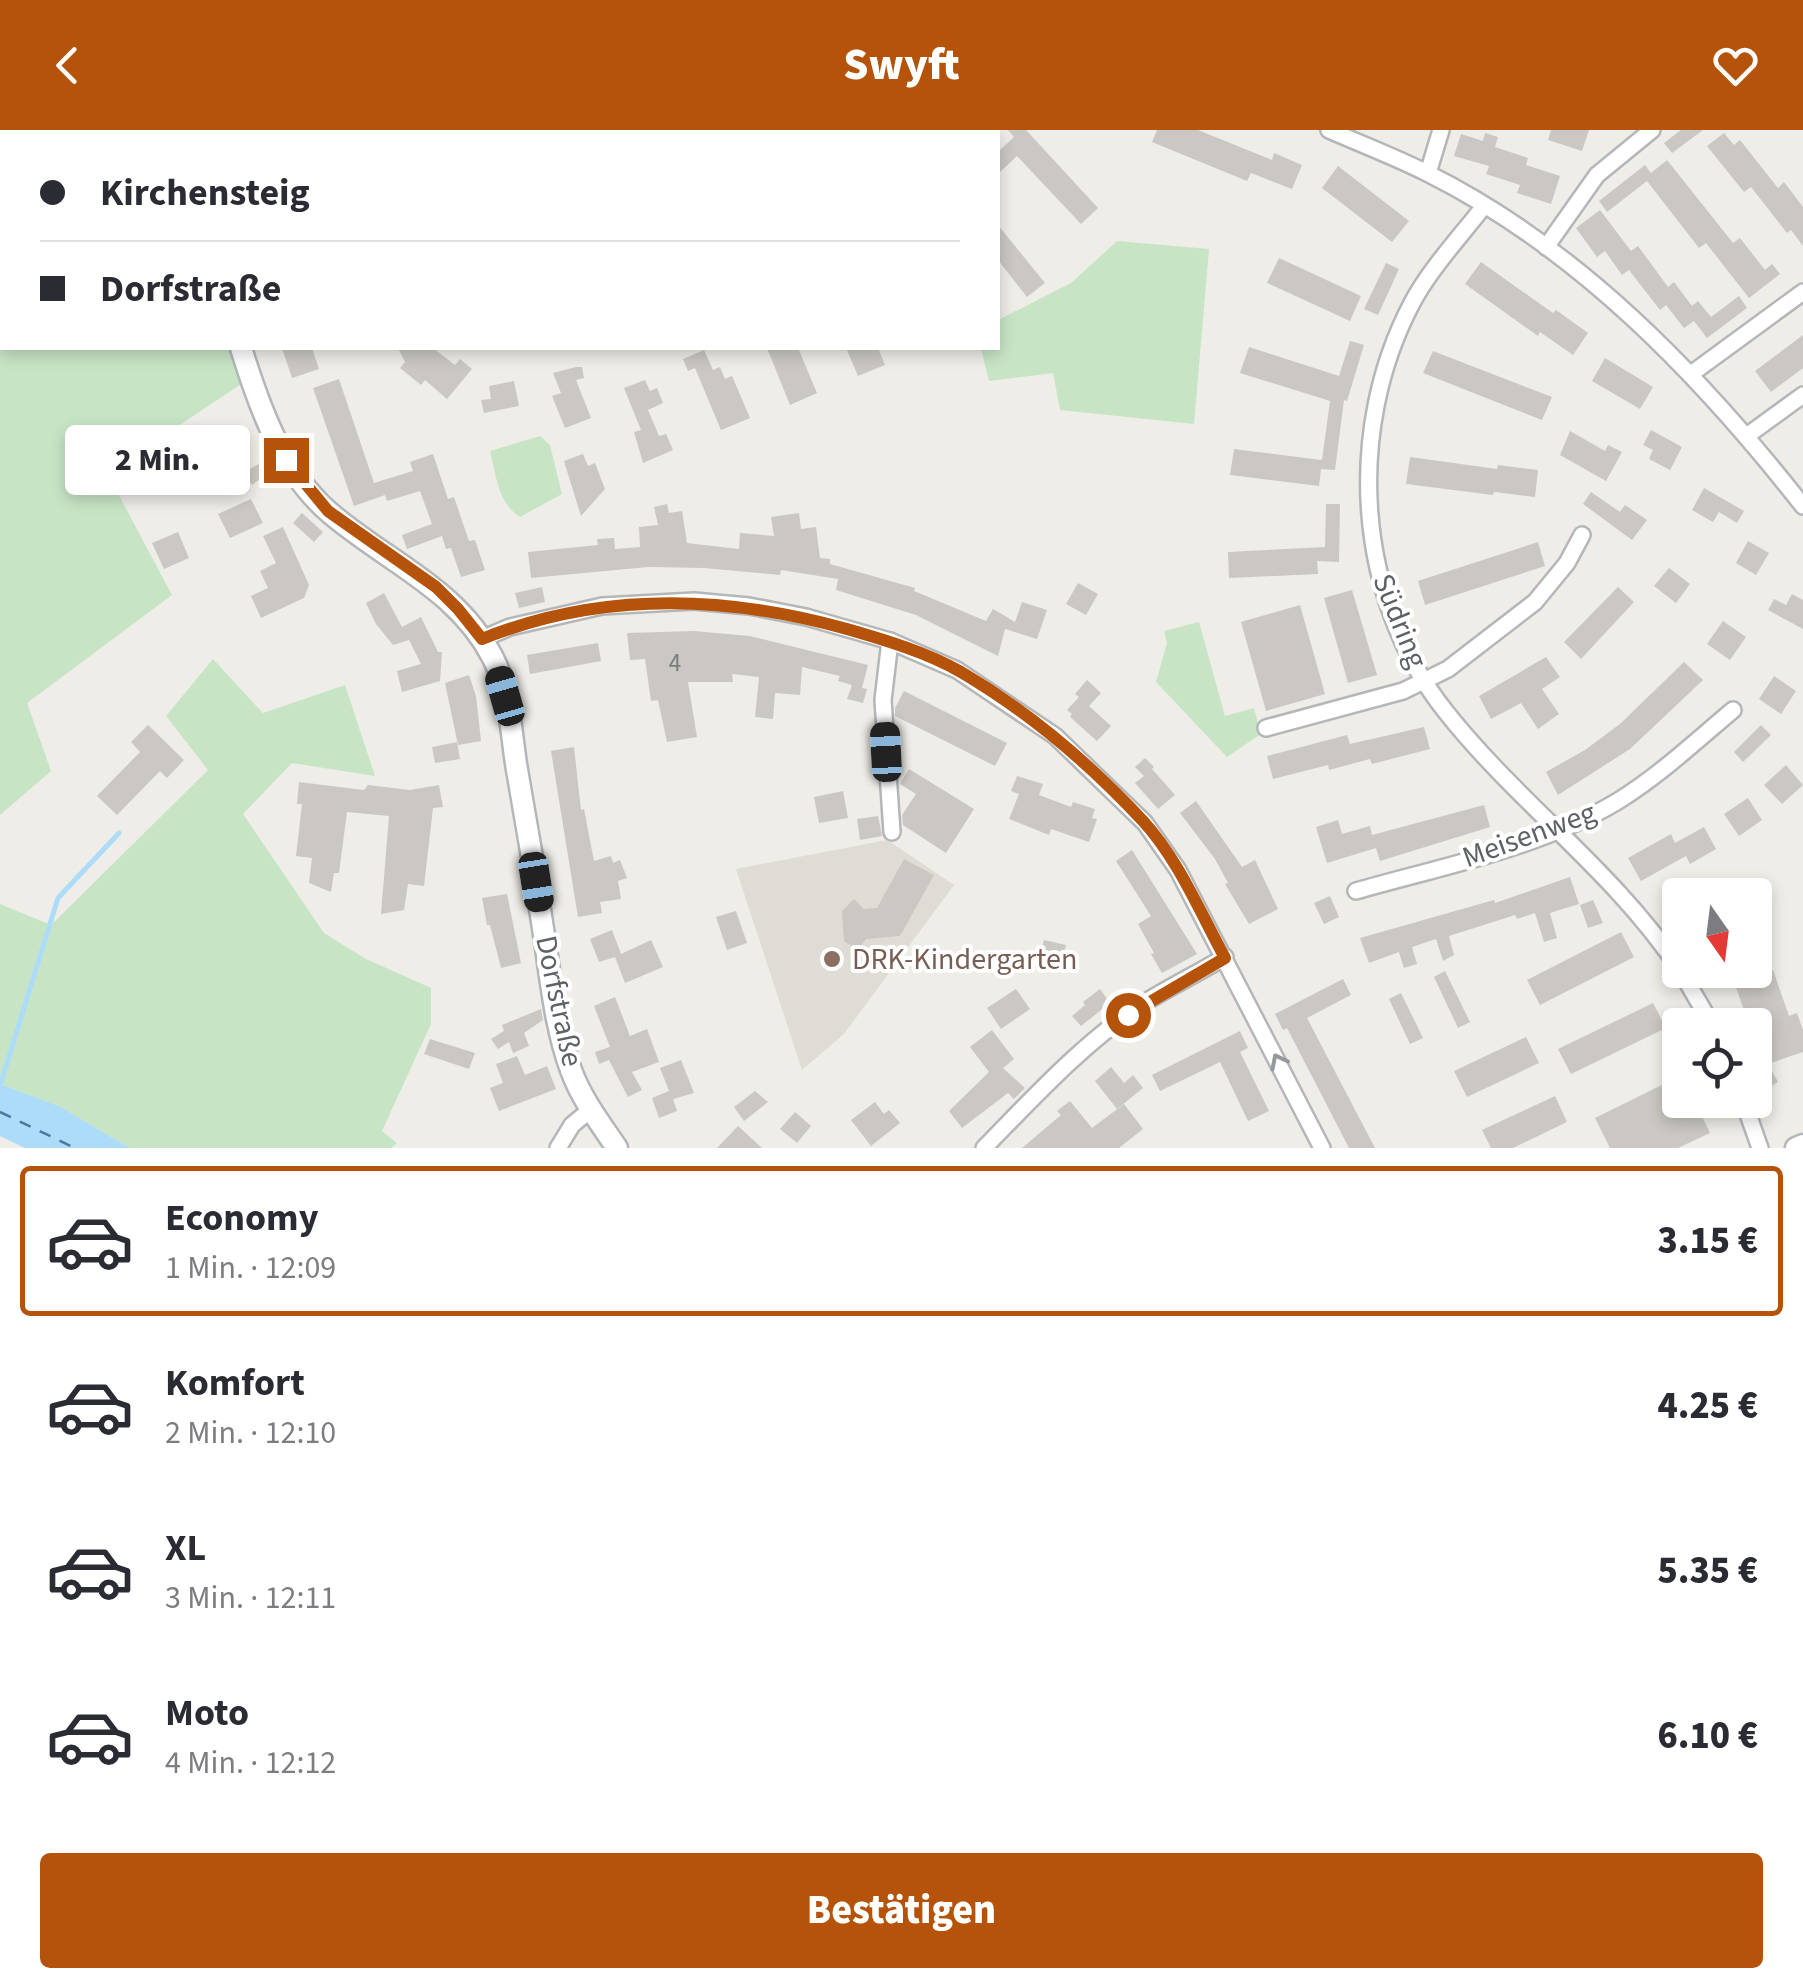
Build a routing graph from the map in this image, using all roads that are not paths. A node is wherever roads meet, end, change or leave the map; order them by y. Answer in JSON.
{"nodes":[{"id":1,"x":1329,"y":130,"type":"edge"},
{"id":2,"x":1441,"y":130,"type":"edge"},
{"id":3,"x":1652,"y":130,"type":"edge"},
{"id":4,"x":1428,"y":173,"type":"junction"},
{"id":5,"x":1484,"y":206,"type":"junction"},
{"id":6,"x":1546,"y":248,"type":"junction"},
{"id":7,"x":1803,"y":292,"type":"edge"},
{"id":8,"x":243,"y":350,"type":"edge"},
{"id":9,"x":1691,"y":374,"type":"junction"},
{"id":10,"x":1803,"y":395,"type":"edge"},
{"id":11,"x":1748,"y":436,"type":"junction"},
{"id":12,"x":1803,"y":506,"type":"edge"},
{"id":13,"x":1582,"y":534,"type":"dead end"},
{"id":14,"x":482,"y":639,"type":"junction"},
{"id":15,"x":890,"y":641,"type":"junction"},
{"id":16,"x":1426,"y":682,"type":"junction"},
{"id":17,"x":1734,"y":710,"type":"dead end"},
{"id":18,"x":1266,"y":728,"type":"dead end"},
{"id":19,"x":1559,"y":829,"type":"junction"},
{"id":20,"x":892,"y":832,"type":"dead end"},
{"id":21,"x":1356,"y":891,"type":"dead end"},
{"id":22,"x":1662,"y":946,"type":"edge"},
{"id":23,"x":1225,"y":958,"type":"junction"},
{"id":24,"x":590,"y":1110,"type":"junction"},
{"id":25,"x":1749,"y":1118,"type":"edge"},
{"id":26,"x":1803,"y":1145,"type":"edge"},
{"id":27,"x":558,"y":1148,"type":"edge"},
{"id":28,"x":617,"y":1148,"type":"edge"},
{"id":29,"x":984,"y":1148,"type":"edge"},
{"id":30,"x":1322,"y":1148,"type":"edge"},
{"id":31,"x":1760,"y":1148,"type":"edge"},
{"id":32,"x":1796,"y":1148,"type":"edge"}],
"edges":[{"from":1,"to":4,"type":"street"},
{"from":2,"to":4,"type":"street"},
{"from":3,"to":6,"type":"street"},
{"from":4,"to":5,"type":"street"},
{"from":5,"to":6,"type":"street"},
{"from":5,"to":16,"type":"street","name":"Südring"},
{"from":6,"to":9,"type":"street"},
{"from":7,"to":9,"type":"street"},
{"from":8,"to":14,"type":"street","name":"Dorfstraße"},
{"from":9,"to":11,"type":"street"},
{"from":10,"to":11,"type":"street"},
{"from":11,"to":12,"type":"street"},
{"from":13,"to":16,"type":"street"},
{"from":14,"to":15,"type":"street"},
{"from":14,"to":24,"type":"street","name":"Dorfstraße"},
{"from":15,"to":20,"type":"street"},
{"from":15,"to":23,"type":"street"},
{"from":16,"to":18,"type":"street"},
{"from":16,"to":19,"type":"street","name":"Südring"},
{"from":17,"to":19,"type":"street","name":"Meisenweg"},
{"from":19,"to":21,"type":"street","name":"Meisenweg"},
{"from":19,"to":22,"type":"street","name":"Südring"},
{"from":23,"to":29,"type":"street"},
{"from":30,"to":23,"type":"street","one_way":true},
{"from":24,"to":27,"type":"street"},
{"from":24,"to":28,"type":"street","name":"Dorfstraße"},
{"from":25,"to":31,"type":"street"},
{"from":26,"to":32,"type":"street"}]}
